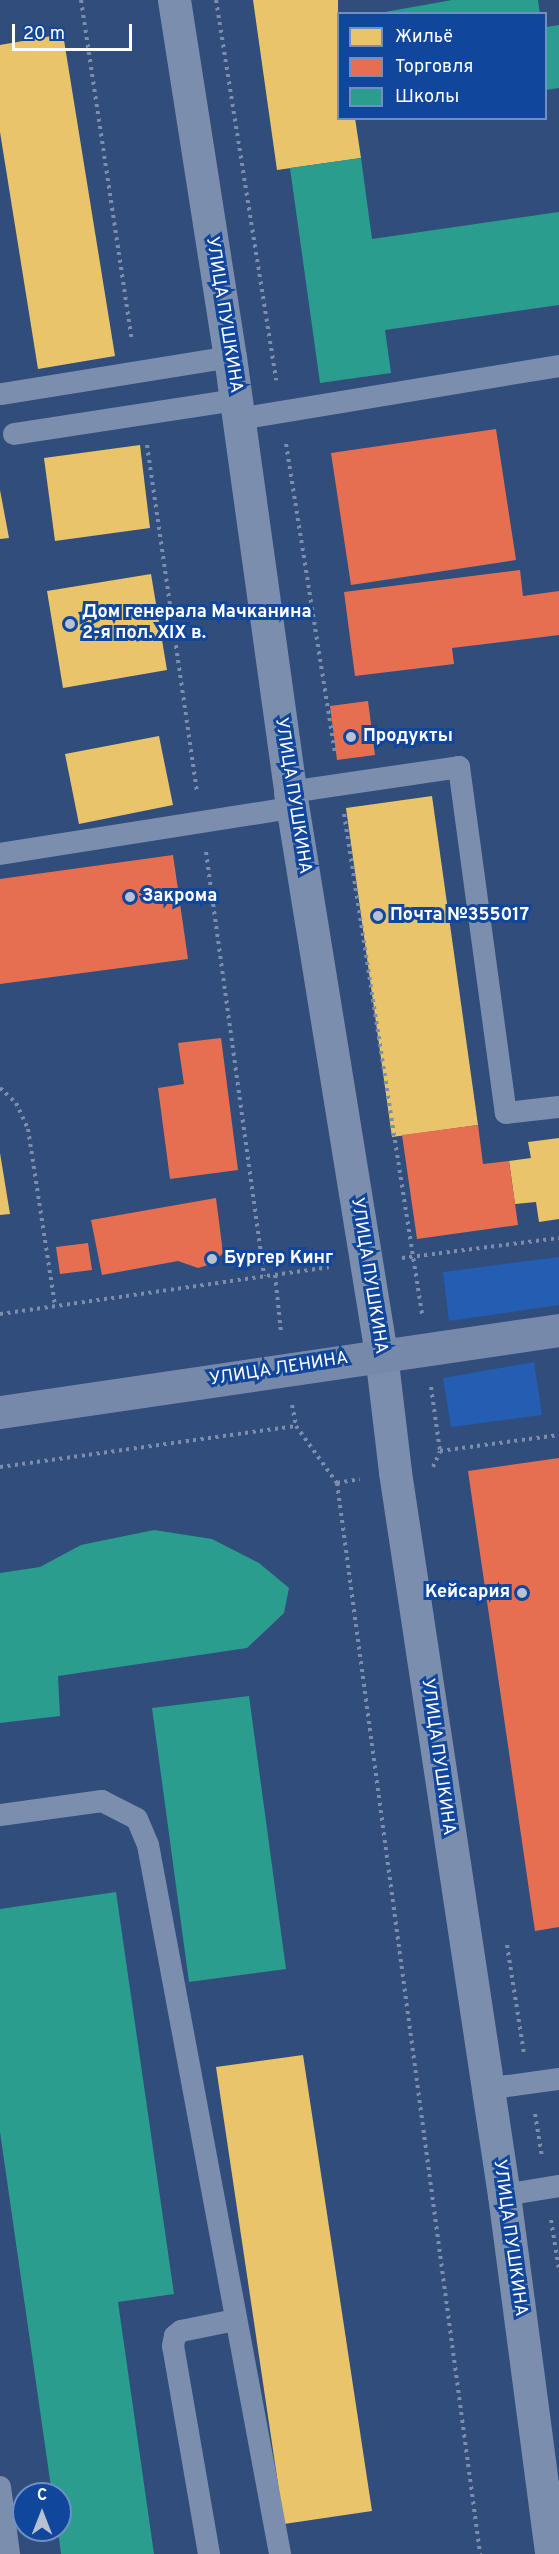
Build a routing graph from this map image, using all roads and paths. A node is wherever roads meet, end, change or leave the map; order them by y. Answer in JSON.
{"nodes":[{"id":1,"x":81,"y":0,"type":"edge"},
{"id":2,"x":174,"y":0,"type":"edge"},
{"id":3,"x":216,"y":0,"type":"edge"},
{"id":4,"x":230,"y":357,"type":"junction"},
{"id":5,"x":559,"y":366,"type":"edge"},
{"id":6,"x":137,"y":373,"type":"junction"},
{"id":7,"x":2,"y":394,"type":"dead end"},
{"id":8,"x":237,"y":410,"type":"junction"},
{"id":9,"x":281,"y":412,"type":"junction"},
{"id":10,"x":142,"y":415,"type":"junction"},
{"id":11,"x":14,"y":434,"type":"dead end"},
{"id":12,"x":336,"y":764,"type":"dead end"},
{"id":13,"x":291,"y":800,"type":"junction"},
{"id":14,"x":344,"y":811,"type":"dead end"},
{"id":15,"x":202,"y":823,"type":"junction"},
{"id":16,"x":0,"y":854,"type":"edge"},
{"id":17,"x":0,"y":1088,"type":"edge"},
{"id":18,"x":559,"y":1107,"type":"edge"},
{"id":19,"x":559,"y":1238,"type":"edge"},
{"id":20,"x":414,"y":1257,"type":"junction"},
{"id":21,"x":366,"y":1261,"type":"junction"},
{"id":22,"x":264,"y":1276,"type":"junction"},
{"id":23,"x":55,"y":1306,"type":"junction"},
{"id":24,"x":0,"y":1314,"type":"edge"},
{"id":25,"x":559,"y":1330,"type":"edge"},
{"id":26,"x":381,"y":1354,"type":"junction"},
{"id":27,"x":0,"y":1412,"type":"edge"},
{"id":28,"x":559,"y":1436,"type":"edge"},
{"id":29,"x":0,"y":1467,"type":"edge"},
{"id":30,"x":435,"y":1467,"type":"junction"},
{"id":31,"x":395,"y":1472,"type":"junction"},
{"id":32,"x":437,"y":1478,"type":"dead end"},
{"id":33,"x":338,"y":1483,"type":"junction"},
{"id":34,"x":0,"y":1815,"type":"edge"},
{"id":35,"x":506,"y":1935,"type":"dead end"},
{"id":36,"x":559,"y":2079,"type":"edge"},
{"id":37,"x":530,"y":2084,"type":"junction"},
{"id":38,"x":486,"y":2090,"type":"junction"},
{"id":39,"x":553,"y":2187,"type":"edge"},
{"id":40,"x":504,"y":2195,"type":"junction"},
{"id":41,"x":559,"y":2270,"type":"edge"},
{"id":42,"x":235,"y":2320,"type":"junction"},
{"id":43,"x":0,"y":2487,"type":"edge"},
{"id":44,"x":552,"y":2506,"type":"edge"},
{"id":45,"x":9,"y":2554,"type":"edge"},
{"id":46,"x":209,"y":2554,"type":"edge"},
{"id":47,"x":280,"y":2554,"type":"edge"},
{"id":48,"x":480,"y":2554,"type":"edge"},
{"id":49,"x":551,"y":2554,"type":"edge"}],
"edges":[{"from":1,"to":6,"type":"path"},
{"from":2,"to":4,"type":"street","name":"УЛИЦА ПУШКИНА"},
{"from":3,"to":9,"type":"path"},
{"from":4,"to":6,"type":"lane"},
{"from":4,"to":8,"type":"street","name":"УЛИЦА ПУШКИНА"},
{"from":5,"to":9,"type":"lane"},
{"from":6,"to":7,"type":"lane"},
{"from":8,"to":9,"type":"lane"},
{"from":8,"to":10,"type":"lane"},
{"from":8,"to":13,"type":"street","name":"УЛИЦА ПУШКИНА"},
{"from":9,"to":12,"type":"path"},
{"from":10,"to":11,"type":"lane"},
{"from":10,"to":15,"type":"path"},
{"from":13,"to":15,"type":"lane"},
{"from":13,"to":18,"type":"lane"},
{"from":13,"to":21,"type":"street","name":"УЛИЦА ПУШКИНА"},
{"from":14,"to":20,"type":"path"},
{"from":15,"to":16,"type":"lane"},
{"from":15,"to":22,"type":"path"},
{"from":17,"to":23,"type":"path"},
{"from":19,"to":20,"type":"path"},
{"from":20,"to":21,"type":"path"},
{"from":21,"to":22,"type":"path"},
{"from":21,"to":26,"type":"street","name":"УЛИЦА ПУШКИНА"},
{"from":22,"to":23,"type":"path"},
{"from":23,"to":24,"type":"path"},
{"from":25,"to":26,"type":"main road","name":"УЛИЦА ЛЕНИНА"},
{"from":26,"to":27,"type":"main road","name":"УЛИЦА ЛЕНИНА"},
{"from":26,"to":31,"type":"street","name":"УЛИЦА ПУШКИНА"},
{"from":28,"to":30,"type":"path"},
{"from":29,"to":33,"type":"path"},
{"from":30,"to":31,"type":"path"},
{"from":30,"to":32,"type":"path"},
{"from":31,"to":33,"type":"path"},
{"from":31,"to":38,"type":"street","name":"УЛИЦА ПУШКИНА"},
{"from":33,"to":48,"type":"path"},
{"from":34,"to":42,"type":"lane"},
{"from":35,"to":37,"type":"path"},
{"from":36,"to":37,"type":"lane"},
{"from":37,"to":38,"type":"lane"},
{"from":37,"to":39,"type":"path"},
{"from":38,"to":40,"type":"street","name":"УЛИЦА ПУШКИНА"},
{"from":39,"to":40,"type":"lane"},
{"from":39,"to":41,"type":"path"},
{"from":40,"to":44,"type":"street","name":"УЛИЦА ПУШКИНА"},
{"from":42,"to":46,"type":"lane"},
{"from":42,"to":47,"type":"lane"},
{"from":43,"to":45,"type":"lane"},
{"from":44,"to":49,"type":"street","name":"УЛИЦА ПУШКИНА"}]}
